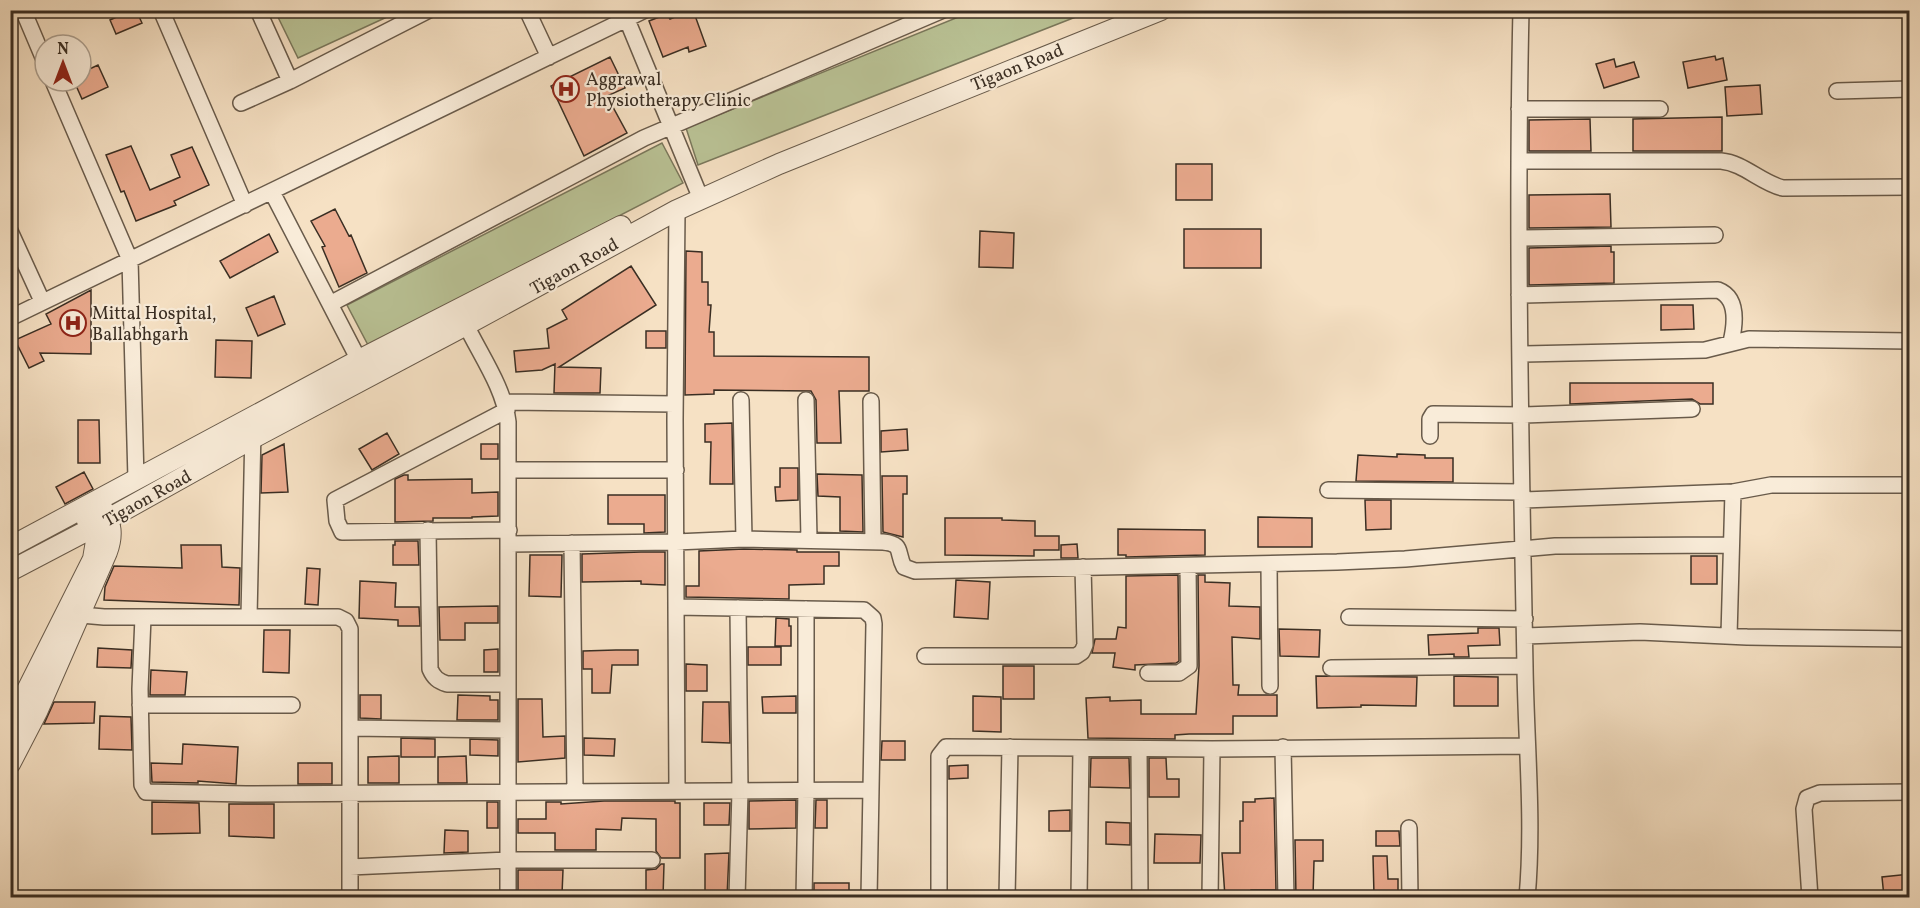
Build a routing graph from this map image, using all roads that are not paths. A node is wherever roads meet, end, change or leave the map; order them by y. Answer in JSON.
{"nodes":[{"id":1,"x":23,"y":10,"type":"edge"},
{"id":2,"x":161,"y":10,"type":"edge"},
{"id":3,"x":258,"y":10,"type":"edge"},
{"id":4,"x":429,"y":10,"type":"edge"},
{"id":5,"x":527,"y":10,"type":"edge"},
{"id":6,"x":645,"y":10,"type":"edge"},
{"id":7,"x":943,"y":10,"type":"edge"},
{"id":8,"x":1125,"y":10,"type":"edge"},
{"id":9,"x":1161,"y":10,"type":"edge"},
{"id":10,"x":1521,"y":10,"type":"edge"},
{"id":11,"x":625,"y":15,"type":"edge"},
{"id":12,"x":33,"y":34,"type":"edge"},
{"id":13,"x":549,"y":57,"type":"junction"},
{"id":14,"x":290,"y":81,"type":"junction"},
{"id":15,"x":1910,"y":89,"type":"edge"},
{"id":16,"x":1838,"y":91,"type":"dead end"},
{"id":17,"x":58,"y":93,"type":"edge"},
{"id":18,"x":242,"y":103,"type":"dead end"},
{"id":19,"x":1519,"y":110,"type":"junction"},
{"id":20,"x":1660,"y":110,"type":"dead end"},
{"id":21,"x":672,"y":126,"type":"junction"},
{"id":22,"x":1519,"y":160,"type":"junction"},
{"id":23,"x":1910,"y":187,"type":"edge"},
{"id":24,"x":272,"y":192,"type":"junction"},
{"id":25,"x":698,"y":193,"type":"junction"},
{"id":26,"x":245,"y":205,"type":"junction"},
{"id":27,"x":676,"y":210,"type":"junction"},
{"id":28,"x":10,"y":231,"type":"edge"},
{"id":29,"x":1715,"y":235,"type":"dead end"},
{"id":30,"x":1519,"y":238,"type":"junction"},
{"id":31,"x":130,"y":260,"type":"junction"},
{"id":32,"x":1519,"y":295,"type":"junction"},
{"id":33,"x":42,"y":301,"type":"junction"},
{"id":34,"x":330,"y":304,"type":"junction"},
{"id":35,"x":10,"y":318,"type":"edge"},
{"id":36,"x":466,"y":326,"type":"junction"},
{"id":37,"x":1910,"y":341,"type":"edge"},
{"id":38,"x":1731,"y":342,"type":"junction"},
{"id":39,"x":1520,"y":354,"type":"junction"},
{"id":40,"x":364,"y":368,"type":"junction"},
{"id":41,"x":741,"y":400,"type":"dead end"},
{"id":42,"x":806,"y":400,"type":"dead end"},
{"id":43,"x":871,"y":401,"type":"dead end"},
{"id":44,"x":675,"y":404,"type":"junction"},
{"id":45,"x":505,"y":406,"type":"junction"},
{"id":46,"x":1692,"y":410,"type":"dead end"},
{"id":47,"x":1521,"y":415,"type":"junction"},
{"id":48,"x":252,"y":417,"type":"junction"},
{"id":49,"x":1430,"y":436,"type":"dead end"},
{"id":50,"x":255,"y":437,"type":"junction"},
{"id":51,"x":509,"y":470,"type":"junction"},
{"id":52,"x":676,"y":470,"type":"junction"},
{"id":53,"x":136,"y":479,"type":"junction"},
{"id":54,"x":1910,"y":485,"type":"edge"},
{"id":55,"x":1328,"y":490,"type":"dead end"},
{"id":56,"x":1733,"y":492,"type":"junction"},
{"id":57,"x":1522,"y":496,"type":"junction"},
{"id":58,"x":89,"y":505,"type":"junction"},
{"id":59,"x":109,"y":519,"type":"junction"},
{"id":60,"x":92,"y":528,"type":"junction"},
{"id":61,"x":428,"y":530,"type":"junction"},
{"id":62,"x":509,"y":537,"type":"junction"},
{"id":63,"x":744,"y":539,"type":"junction"},
{"id":64,"x":809,"y":539,"type":"junction"},
{"id":65,"x":873,"y":541,"type":"junction"},
{"id":66,"x":676,"y":542,"type":"junction"},
{"id":67,"x":572,"y":543,"type":"junction"},
{"id":68,"x":1731,"y":545,"type":"junction"},
{"id":69,"x":10,"y":547,"type":"edge"},
{"id":70,"x":1523,"y":549,"type":"junction"},
{"id":71,"x":1269,"y":564,"type":"junction"},
{"id":72,"x":1188,"y":566,"type":"junction"},
{"id":73,"x":1083,"y":567,"type":"junction"},
{"id":74,"x":10,"y":571,"type":"edge"},
{"id":75,"x":676,"y":607,"type":"junction"},
{"id":76,"x":738,"y":608,"type":"junction"},
{"id":77,"x":806,"y":609,"type":"junction"},
{"id":78,"x":81,"y":615,"type":"junction"},
{"id":79,"x":143,"y":617,"type":"junction"},
{"id":80,"x":249,"y":617,"type":"junction"},
{"id":81,"x":1349,"y":617,"type":"dead end"},
{"id":82,"x":1525,"y":619,"type":"junction"},
{"id":83,"x":1525,"y":636,"type":"junction"},
{"id":84,"x":1729,"y":636,"type":"junction"},
{"id":85,"x":1910,"y":639,"type":"edge"},
{"id":86,"x":925,"y":656,"type":"dead end"},
{"id":87,"x":1525,"y":666,"type":"junction"},
{"id":88,"x":1331,"y":668,"type":"dead end"},
{"id":89,"x":1148,"y":673,"type":"dead end"},
{"id":90,"x":507,"y":684,"type":"junction"},
{"id":91,"x":1270,"y":686,"type":"dead end"},
{"id":92,"x":140,"y":705,"type":"junction"},
{"id":93,"x":292,"y":705,"type":"dead end"},
{"id":94,"x":10,"y":724,"type":"edge"},
{"id":95,"x":350,"y":728,"type":"junction"},
{"id":96,"x":507,"y":730,"type":"junction"},
{"id":97,"x":1527,"y":746,"type":"junction"},
{"id":98,"x":1010,"y":747,"type":"junction"},
{"id":99,"x":1282,"y":747,"type":"junction"},
{"id":100,"x":1081,"y":748,"type":"junction"},
{"id":101,"x":1139,"y":749,"type":"junction"},
{"id":102,"x":1212,"y":749,"type":"junction"},
{"id":103,"x":10,"y":764,"type":"edge"},
{"id":104,"x":870,"y":790,"type":"junction"},
{"id":105,"x":575,"y":791,"type":"junction"},
{"id":106,"x":677,"y":791,"type":"junction"},
{"id":107,"x":740,"y":791,"type":"junction"},
{"id":108,"x":806,"y":791,"type":"junction"},
{"id":109,"x":508,"y":792,"type":"junction"},
{"id":110,"x":1910,"y":792,"type":"edge"},
{"id":111,"x":349,"y":793,"type":"junction"},
{"id":112,"x":1409,"y":828,"type":"dead end"},
{"id":113,"x":508,"y":860,"type":"junction"},
{"id":114,"x":652,"y":860,"type":"dead end"},
{"id":115,"x":350,"y":867,"type":"junction"},
{"id":116,"x":350,"y":897,"type":"edge"},
{"id":117,"x":508,"y":897,"type":"edge"},
{"id":118,"x":738,"y":897,"type":"edge"},
{"id":119,"x":804,"y":897,"type":"edge"},
{"id":120,"x":869,"y":897,"type":"edge"},
{"id":121,"x":939,"y":897,"type":"edge"},
{"id":122,"x":1007,"y":897,"type":"edge"},
{"id":123,"x":1079,"y":897,"type":"edge"},
{"id":124,"x":1140,"y":897,"type":"edge"},
{"id":125,"x":1210,"y":897,"type":"edge"},
{"id":126,"x":1286,"y":897,"type":"edge"},
{"id":127,"x":1410,"y":897,"type":"edge"},
{"id":128,"x":1527,"y":897,"type":"edge"},
{"id":129,"x":1810,"y":897,"type":"edge"}],
"edges":[{"from":1,"to":12,"type":"street"},
{"from":2,"to":26,"type":"street"},
{"from":3,"to":14,"type":"street"},
{"from":4,"to":14,"type":"street"},
{"from":5,"to":13,"type":"street"},
{"from":6,"to":11,"type":"street"},
{"from":7,"to":21,"type":"street"},
{"from":8,"to":25,"type":"street"},
{"from":9,"to":25,"type":"street","name":"Tigaon Road"},
{"from":10,"to":19,"type":"street"},
{"from":11,"to":13,"type":"street"},
{"from":11,"to":21,"type":"street"},
{"from":13,"to":24,"type":"street"},
{"from":14,"to":18,"type":"street"},
{"from":15,"to":16,"type":"street"},
{"from":17,"to":31,"type":"street"},
{"from":19,"to":20,"type":"street"},
{"from":19,"to":22,"type":"street"},
{"from":21,"to":25,"type":"street"},
{"from":21,"to":34,"type":"street"},
{"from":22,"to":23,"type":"street"},
{"from":22,"to":30,"type":"street"},
{"from":24,"to":26,"type":"street"},
{"from":24,"to":34,"type":"street"},
{"from":25,"to":27,"type":"street","name":"Tigaon Road"},
{"from":25,"to":40,"type":"street"},
{"from":26,"to":31,"type":"street"},
{"from":27,"to":36,"type":"street","name":"Tigaon Road"},
{"from":27,"to":44,"type":"street"},
{"from":28,"to":33,"type":"street"},
{"from":29,"to":30,"type":"street"},
{"from":30,"to":32,"type":"street"},
{"from":31,"to":33,"type":"street"},
{"from":31,"to":53,"type":"street"},
{"from":32,"to":38,"type":"street"},
{"from":32,"to":39,"type":"street"},
{"from":33,"to":35,"type":"street"},
{"from":34,"to":40,"type":"street"},
{"from":36,"to":40,"type":"street","name":"Tigaon Road"},
{"from":36,"to":45,"type":"street"},
{"from":37,"to":38,"type":"street"},
{"from":38,"to":39,"type":"street"},
{"from":39,"to":47,"type":"street"},
{"from":40,"to":48,"type":"street"},
{"from":40,"to":50,"type":"street","name":"Tigaon Road"},
{"from":41,"to":63,"type":"street"},
{"from":42,"to":64,"type":"street"},
{"from":43,"to":65,"type":"street"},
{"from":44,"to":45,"type":"street"},
{"from":44,"to":52,"type":"street"},
{"from":45,"to":51,"type":"street"},
{"from":45,"to":61,"type":"street"},
{"from":46,"to":47,"type":"street"},
{"from":47,"to":49,"type":"street"},
{"from":47,"to":57,"type":"street"},
{"from":48,"to":50,"type":"street"},
{"from":48,"to":53,"type":"street"},
{"from":50,"to":59,"type":"street","name":"Tigaon Road"},
{"from":50,"to":80,"type":"street"},
{"from":51,"to":52,"type":"street"},
{"from":51,"to":62,"type":"street"},
{"from":52,"to":66,"type":"street"},
{"from":53,"to":58,"type":"street"},
{"from":54,"to":56,"type":"street"},
{"from":55,"to":57,"type":"street"},
{"from":56,"to":57,"type":"street"},
{"from":56,"to":68,"type":"street"},
{"from":57,"to":70,"type":"street"},
{"from":58,"to":59,"type":"street"},
{"from":58,"to":60,"type":"street"},
{"from":58,"to":69,"type":"street"},
{"from":59,"to":60,"type":"street","name":"Tigaon Road"},
{"from":59,"to":78,"type":"street"},
{"from":60,"to":74,"type":"street","name":"Tigaon Road"},
{"from":60,"to":94,"type":"street"},
{"from":61,"to":62,"type":"street"},
{"from":61,"to":90,"type":"street"},
{"from":62,"to":67,"type":"street"},
{"from":62,"to":90,"type":"street"},
{"from":63,"to":64,"type":"street"},
{"from":63,"to":66,"type":"street"},
{"from":64,"to":65,"type":"street"},
{"from":65,"to":73,"type":"street"},
{"from":66,"to":67,"type":"street"},
{"from":66,"to":75,"type":"street"},
{"from":67,"to":105,"type":"street"},
{"from":68,"to":70,"type":"street"},
{"from":68,"to":84,"type":"street"},
{"from":70,"to":71,"type":"street"},
{"from":70,"to":82,"type":"street"},
{"from":71,"to":72,"type":"street"},
{"from":71,"to":91,"type":"street"},
{"from":72,"to":73,"type":"street"},
{"from":72,"to":89,"type":"street"},
{"from":73,"to":86,"type":"street"},
{"from":75,"to":76,"type":"street"},
{"from":75,"to":106,"type":"street"},
{"from":76,"to":77,"type":"street"},
{"from":76,"to":107,"type":"street"},
{"from":77,"to":104,"type":"street"},
{"from":77,"to":108,"type":"street"},
{"from":78,"to":79,"type":"street"},
{"from":78,"to":103,"type":"street"},
{"from":79,"to":80,"type":"street"},
{"from":79,"to":92,"type":"street"},
{"from":80,"to":95,"type":"street"},
{"from":81,"to":82,"type":"street"},
{"from":82,"to":83,"type":"street"},
{"from":83,"to":84,"type":"street"},
{"from":83,"to":87,"type":"street"},
{"from":84,"to":85,"type":"street"},
{"from":87,"to":88,"type":"street"},
{"from":87,"to":97,"type":"street"},
{"from":90,"to":96,"type":"street"},
{"from":92,"to":93,"type":"street"},
{"from":92,"to":111,"type":"street"},
{"from":95,"to":96,"type":"street"},
{"from":95,"to":111,"type":"street"},
{"from":96,"to":109,"type":"street"},
{"from":97,"to":99,"type":"street"},
{"from":97,"to":128,"type":"street"},
{"from":98,"to":100,"type":"street"},
{"from":98,"to":121,"type":"street"},
{"from":98,"to":122,"type":"street"},
{"from":99,"to":102,"type":"street"},
{"from":99,"to":126,"type":"street"},
{"from":100,"to":101,"type":"street"},
{"from":100,"to":123,"type":"street"},
{"from":101,"to":102,"type":"street"},
{"from":101,"to":124,"type":"street"},
{"from":102,"to":125,"type":"street"},
{"from":104,"to":108,"type":"street"},
{"from":104,"to":120,"type":"street"},
{"from":105,"to":106,"type":"street"},
{"from":105,"to":109,"type":"street"},
{"from":106,"to":107,"type":"street"},
{"from":107,"to":108,"type":"street"},
{"from":107,"to":118,"type":"street"},
{"from":108,"to":119,"type":"street"},
{"from":109,"to":111,"type":"street"},
{"from":109,"to":113,"type":"street"},
{"from":110,"to":129,"type":"street"},
{"from":111,"to":115,"type":"street"},
{"from":112,"to":127,"type":"street"},
{"from":113,"to":114,"type":"street"},
{"from":113,"to":115,"type":"street"},
{"from":113,"to":117,"type":"street"},
{"from":115,"to":116,"type":"street"}]}
